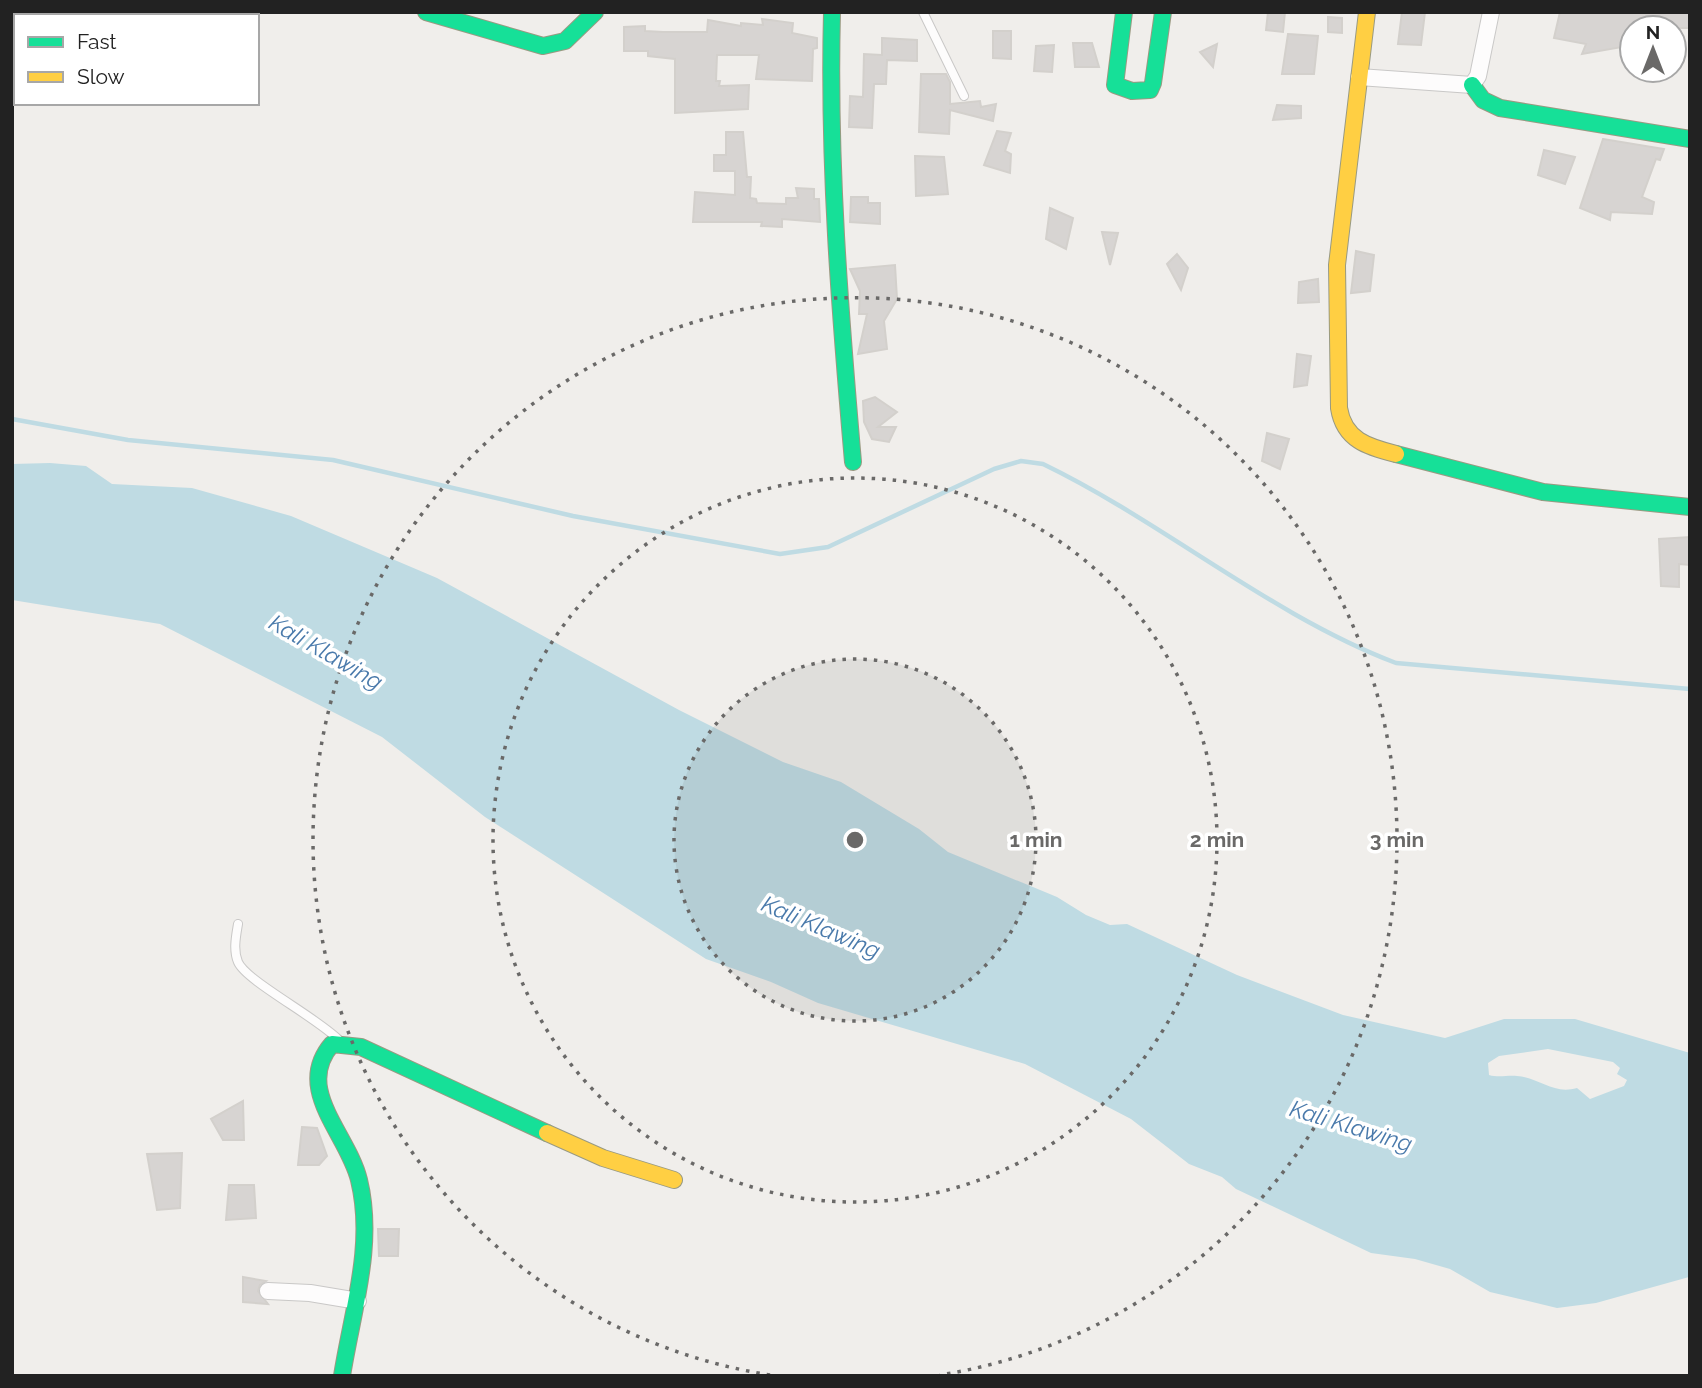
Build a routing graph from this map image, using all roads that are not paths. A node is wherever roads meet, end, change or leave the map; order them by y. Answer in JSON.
{"nodes":[{"id":1,"x":426,"y":12,"type":"edge"},
{"id":2,"x":595,"y":12,"type":"edge"},
{"id":3,"x":832,"y":12,"type":"edge"},
{"id":4,"x":923,"y":12,"type":"edge"},
{"id":5,"x":1124,"y":12,"type":"edge"},
{"id":6,"x":1163,"y":12,"type":"edge"},
{"id":7,"x":1367,"y":12,"type":"edge"},
{"id":8,"x":1491,"y":12,"type":"edge"},
{"id":9,"x":1359,"y":77,"type":"junction"},
{"id":10,"x":1472,"y":85,"type":"junction"},
{"id":11,"x":964,"y":96,"type":"dead end"},
{"id":12,"x":1690,"y":139,"type":"edge"},
{"id":13,"x":853,"y":462,"type":"dead end"},
{"id":14,"x":1690,"y":507,"type":"edge"},
{"id":15,"x":238,"y":924,"type":"dead end"},
{"id":16,"x":342,"y":1043,"type":"junction"},
{"id":17,"x":674,"y":1180,"type":"dead end"},
{"id":18,"x":268,"y":1291,"type":"dead end"},
{"id":19,"x":358,"y":1301,"type":"junction"},
{"id":20,"x":342,"y":1376,"type":"edge"}],
"edges":[{"from":1,"to":2,"type":"street"},
{"from":3,"to":13,"type":"street"},
{"from":4,"to":11,"type":"lane"},
{"from":5,"to":6,"type":"street"},
{"from":7,"to":9,"type":"street"},
{"from":8,"to":10,"type":"street"},
{"from":9,"to":10,"type":"street"},
{"from":9,"to":14,"type":"street"},
{"from":10,"to":12,"type":"street"},
{"from":15,"to":16,"type":"lane"},
{"from":16,"to":17,"type":"street"},
{"from":16,"to":19,"type":"street"},
{"from":18,"to":19,"type":"street"},
{"from":19,"to":20,"type":"street"}]}
